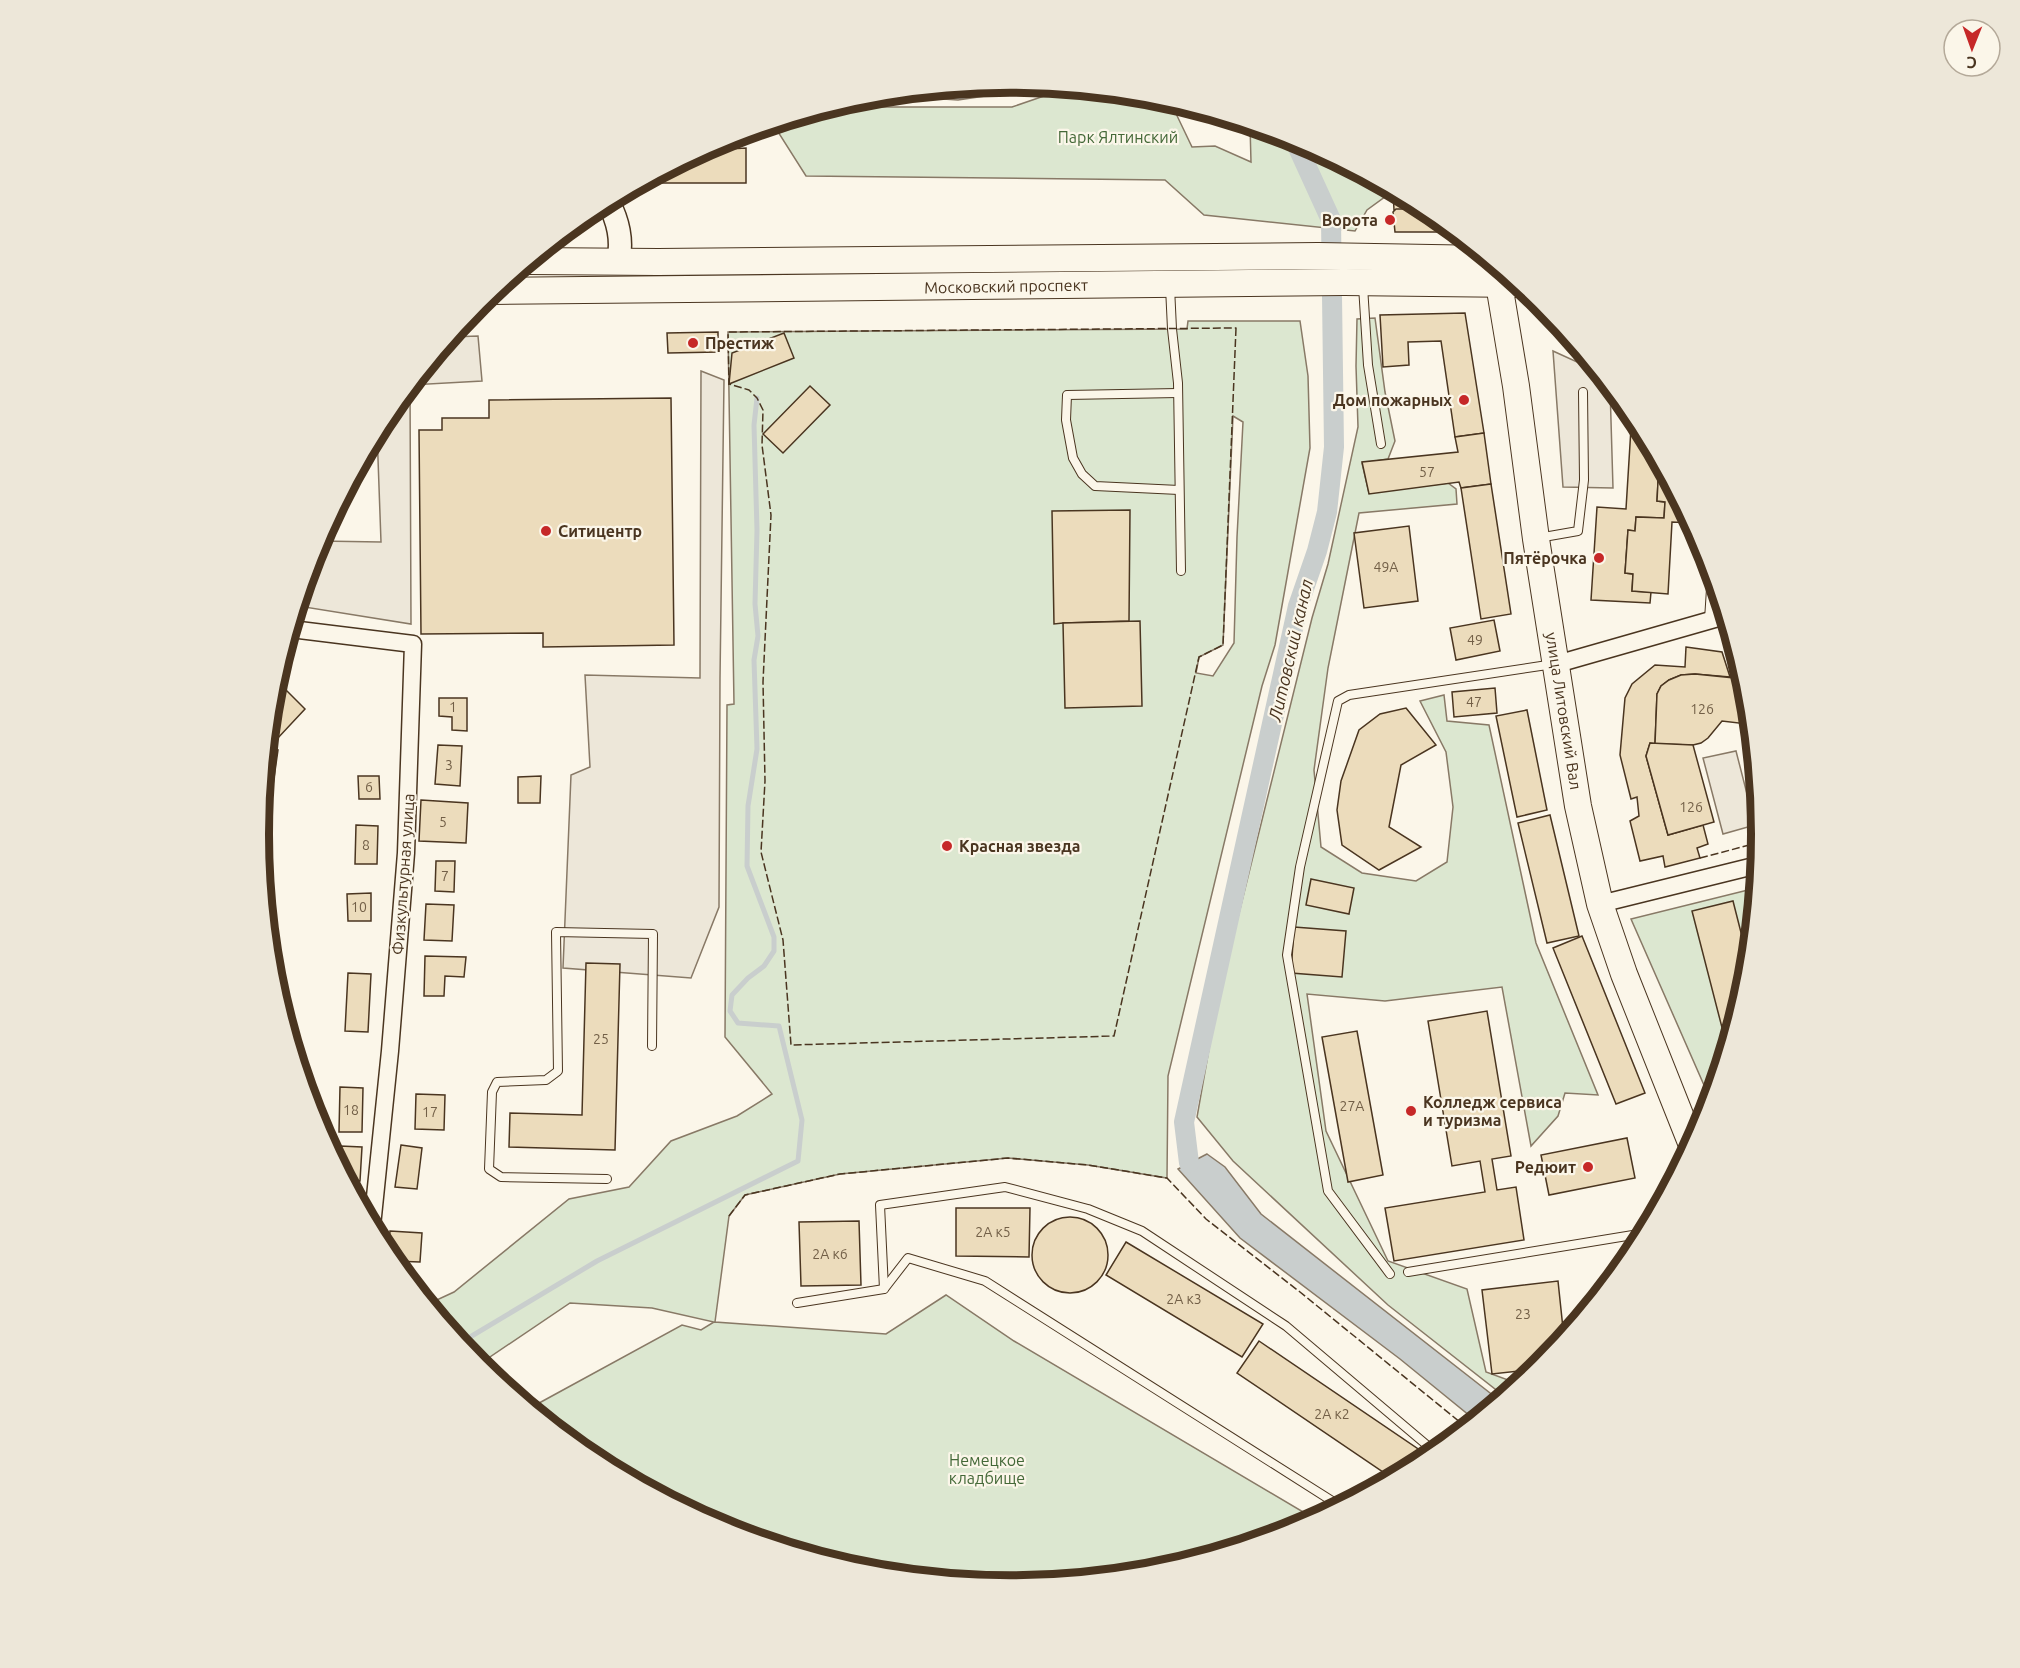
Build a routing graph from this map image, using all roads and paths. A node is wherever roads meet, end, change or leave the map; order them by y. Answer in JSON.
{"nodes":[{"id":1,"x":611,"y":210,"type":"edge"},
{"id":2,"x":601,"y":216,"type":"edge"},
{"id":3,"x":1477,"y":259,"type":"edge"},
{"id":4,"x":540,"y":261,"type":"edge"},
{"id":5,"x":618,"y":262,"type":"junction"},
{"id":6,"x":1499,"y":277,"type":"edge"},
{"id":7,"x":1342,"y":282,"type":"junction"},
{"id":8,"x":1505,"y":282,"type":"edge"},
{"id":9,"x":1170,"y":284,"type":"junction"},
{"id":10,"x":506,"y":291,"type":"edge"},
{"id":11,"x":1583,"y":392,"type":"dead end"},
{"id":12,"x":1178,"y":393,"type":"junction"},
{"id":13,"x":1381,"y":444,"type":"dead end"},
{"id":14,"x":1179,"y":490,"type":"junction"},
{"id":15,"x":1536,"y":539,"type":"junction"},
{"id":16,"x":1181,"y":571,"type":"dead end"},
{"id":17,"x":1717,"y":618,"type":"edge"},
{"id":18,"x":298,"y":630,"type":"edge"},
{"id":19,"x":1557,"y":664,"type":"junction"},
{"id":20,"x":1750,"y":867,"type":"edge"},
{"id":21,"x":1600,"y":904,"type":"junction"},
{"id":22,"x":651,"y":1046,"type":"dead end"},
{"id":23,"x":1690,"y":1129,"type":"edge"},
{"id":24,"x":607,"y":1179,"type":"dead end"},
{"id":25,"x":373,"y":1213,"type":"edge"},
{"id":26,"x":1633,"y":1235,"type":"edge"},
{"id":27,"x":1408,"y":1272,"type":"dead end"},
{"id":28,"x":1389,"y":1274,"type":"dead end"},
{"id":29,"x":884,"y":1289,"type":"junction"},
{"id":30,"x":797,"y":1303,"type":"dead end"},
{"id":31,"x":1428,"y":1446,"type":"edge"},
{"id":32,"x":1333,"y":1501,"type":"edge"}],
"edges":[{"from":1,"to":5,"type":"street"},
{"from":2,"to":5,"type":"street"},
{"from":3,"to":5,"type":"main road","name":"Московский проспект"},
{"from":4,"to":5,"type":"main road","name":"Московский проспект"},
{"from":6,"to":7,"type":"main road","name":"Московский проспект"},
{"from":7,"to":9,"type":"main road","name":"Московский проспект"},
{"from":7,"to":13,"type":"lane"},
{"from":8,"to":15,"type":"main road","name":"улица Литовский Вал"},
{"from":9,"to":10,"type":"main road","name":"Московский проспект"},
{"from":9,"to":12,"type":"lane"},
{"from":11,"to":15,"type":"lane"},
{"from":12,"to":14,"type":"lane"},
{"from":12,"to":14,"type":"lane"},
{"from":14,"to":16,"type":"lane"},
{"from":15,"to":19,"type":"main road","name":"улица Литовский Вал"},
{"from":17,"to":19,"type":"street"},
{"from":18,"to":25,"type":"street","name":"Физкультурная улица"},
{"from":19,"to":21,"type":"main road","name":"улица Литовский Вал"},
{"from":19,"to":28,"type":"lane"},
{"from":20,"to":21,"type":"street"},
{"from":21,"to":23,"type":"main road","name":"улица Литовский Вал"},
{"from":22,"to":24,"type":"lane"},
{"from":26,"to":27,"type":"lane"},
{"from":29,"to":30,"type":"lane"},
{"from":29,"to":31,"type":"lane"},
{"from":29,"to":32,"type":"lane"}]}
